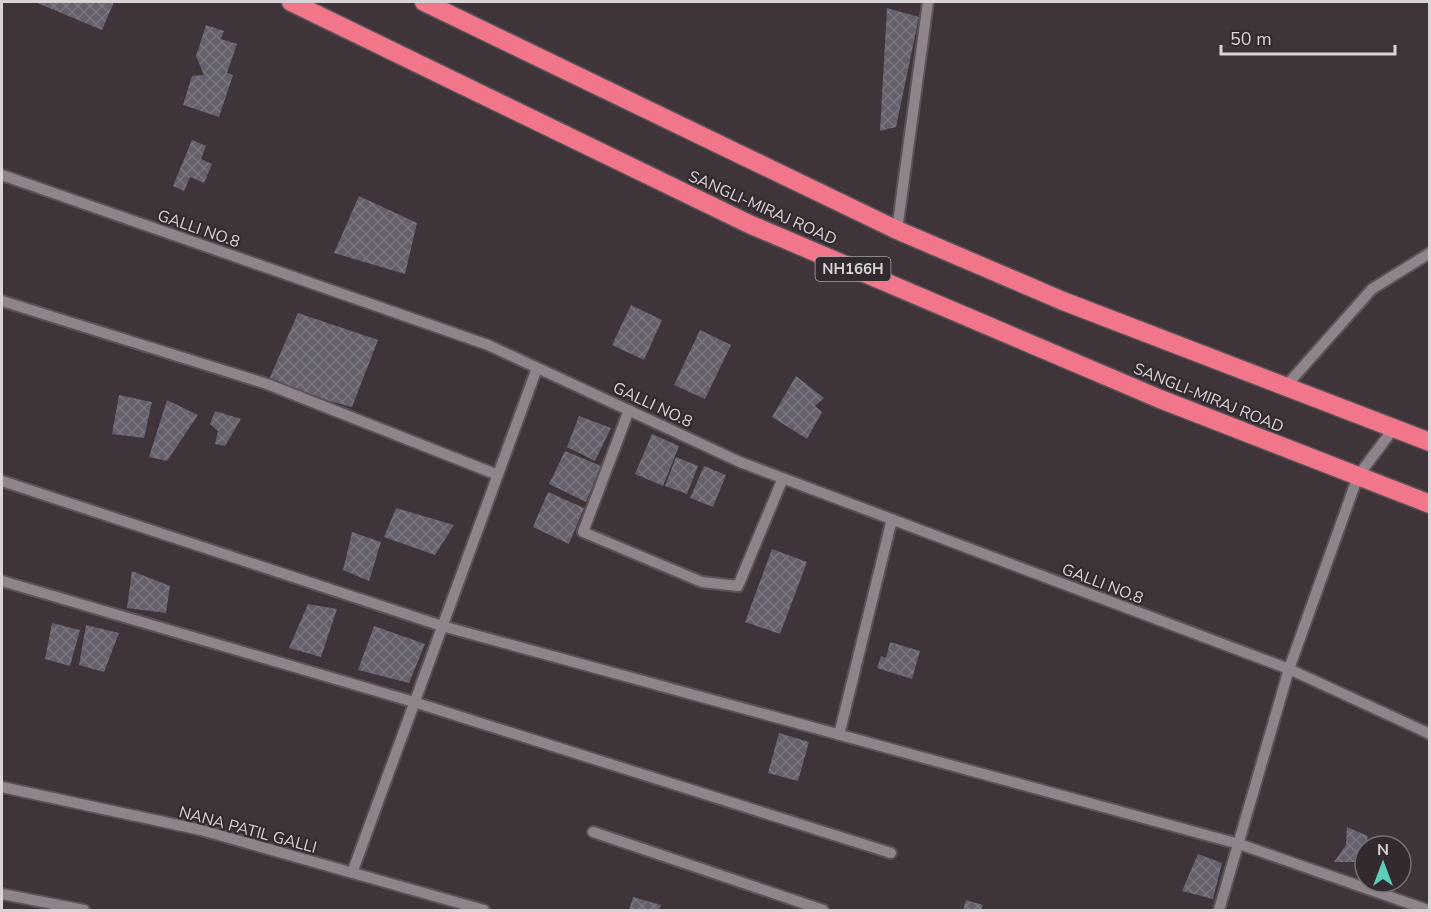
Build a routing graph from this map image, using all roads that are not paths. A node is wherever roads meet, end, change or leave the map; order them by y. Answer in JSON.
{"nodes":[{"id":1,"x":291,"y":2,"type":"edge"},
{"id":2,"x":424,"y":2,"type":"edge"},
{"id":3,"x":928,"y":2,"type":"edge"},
{"id":4,"x":2,"y":175,"type":"edge"},
{"id":5,"x":897,"y":230,"type":"junction"},
{"id":6,"x":1430,"y":253,"type":"edge"},
{"id":7,"x":2,"y":301,"type":"edge"},
{"id":8,"x":537,"y":368,"type":"junction"},
{"id":9,"x":1286,"y":387,"type":"junction"},
{"id":10,"x":629,"y":410,"type":"junction"},
{"id":11,"x":1394,"y":428,"type":"junction"},
{"id":12,"x":1430,"y":442,"type":"edge"},
{"id":13,"x":498,"y":475,"type":"junction"},
{"id":14,"x":1358,"y":476,"type":"junction"},
{"id":15,"x":783,"y":478,"type":"junction"},
{"id":16,"x":2,"y":481,"type":"edge"},
{"id":17,"x":1430,"y":504,"type":"edge"},
{"id":18,"x":892,"y":519,"type":"junction"},
{"id":19,"x":2,"y":581,"type":"edge"},
{"id":20,"x":442,"y":626,"type":"junction"},
{"id":21,"x":1288,"y":669,"type":"junction"},
{"id":22,"x":414,"y":702,"type":"junction"},
{"id":23,"x":1430,"y":734,"type":"edge"},
{"id":24,"x":839,"y":735,"type":"junction"},
{"id":25,"x":2,"y":787,"type":"edge"},
{"id":26,"x":593,"y":832,"type":"dead end"},
{"id":27,"x":1239,"y":844,"type":"junction"},
{"id":28,"x":891,"y":853,"type":"dead end"},
{"id":29,"x":352,"y":873,"type":"junction"},
{"id":30,"x":2,"y":894,"type":"edge"},
{"id":31,"x":84,"y":910,"type":"edge"},
{"id":32,"x":484,"y":910,"type":"edge"},
{"id":33,"x":823,"y":910,"type":"edge"},
{"id":34,"x":1219,"y":910,"type":"edge"},
{"id":35,"x":1428,"y":910,"type":"edge"}],
"edges":[{"from":1,"to":14,"type":"highway","name":"SANGLI-MIRAJ ROAD","number":"NH166H"},
{"from":2,"to":5,"type":"highway"},
{"from":3,"to":5,"type":"street"},
{"from":4,"to":8,"type":"street","name":"GALLI NO.8"},
{"from":5,"to":9,"type":"highway"},
{"from":6,"to":9,"type":"street"},
{"from":7,"to":13,"type":"street"},
{"from":8,"to":10,"type":"street","name":"GALLI NO.8"},
{"from":8,"to":13,"type":"street"},
{"from":9,"to":11,"type":"highway"},
{"from":10,"to":15,"type":"street","name":"GALLI NO.8"},
{"from":10,"to":15,"type":"street"},
{"from":11,"to":12,"type":"highway"},
{"from":11,"to":14,"type":"street"},
{"from":13,"to":20,"type":"street"},
{"from":14,"to":17,"type":"highway","name":"SANGLI-MIRAJ ROAD","number":"NH166H"},
{"from":14,"to":21,"type":"street"},
{"from":15,"to":18,"type":"street","name":"GALLI NO.8"},
{"from":16,"to":20,"type":"street"},
{"from":18,"to":21,"type":"street","name":"GALLI NO.8"},
{"from":18,"to":24,"type":"street"},
{"from":19,"to":22,"type":"street"},
{"from":20,"to":22,"type":"street"},
{"from":20,"to":24,"type":"street"},
{"from":21,"to":23,"type":"street","name":"GALLI NO.8"},
{"from":21,"to":27,"type":"street"},
{"from":22,"to":28,"type":"street"},
{"from":22,"to":29,"type":"street"},
{"from":24,"to":27,"type":"street"},
{"from":25,"to":29,"type":"street","name":"NANA PATIL GALLI"},
{"from":26,"to":33,"type":"street"},
{"from":27,"to":34,"type":"street"},
{"from":27,"to":35,"type":"street"},
{"from":29,"to":32,"type":"street","name":"NANA PATIL GALLI"},
{"from":30,"to":31,"type":"street"}]}
